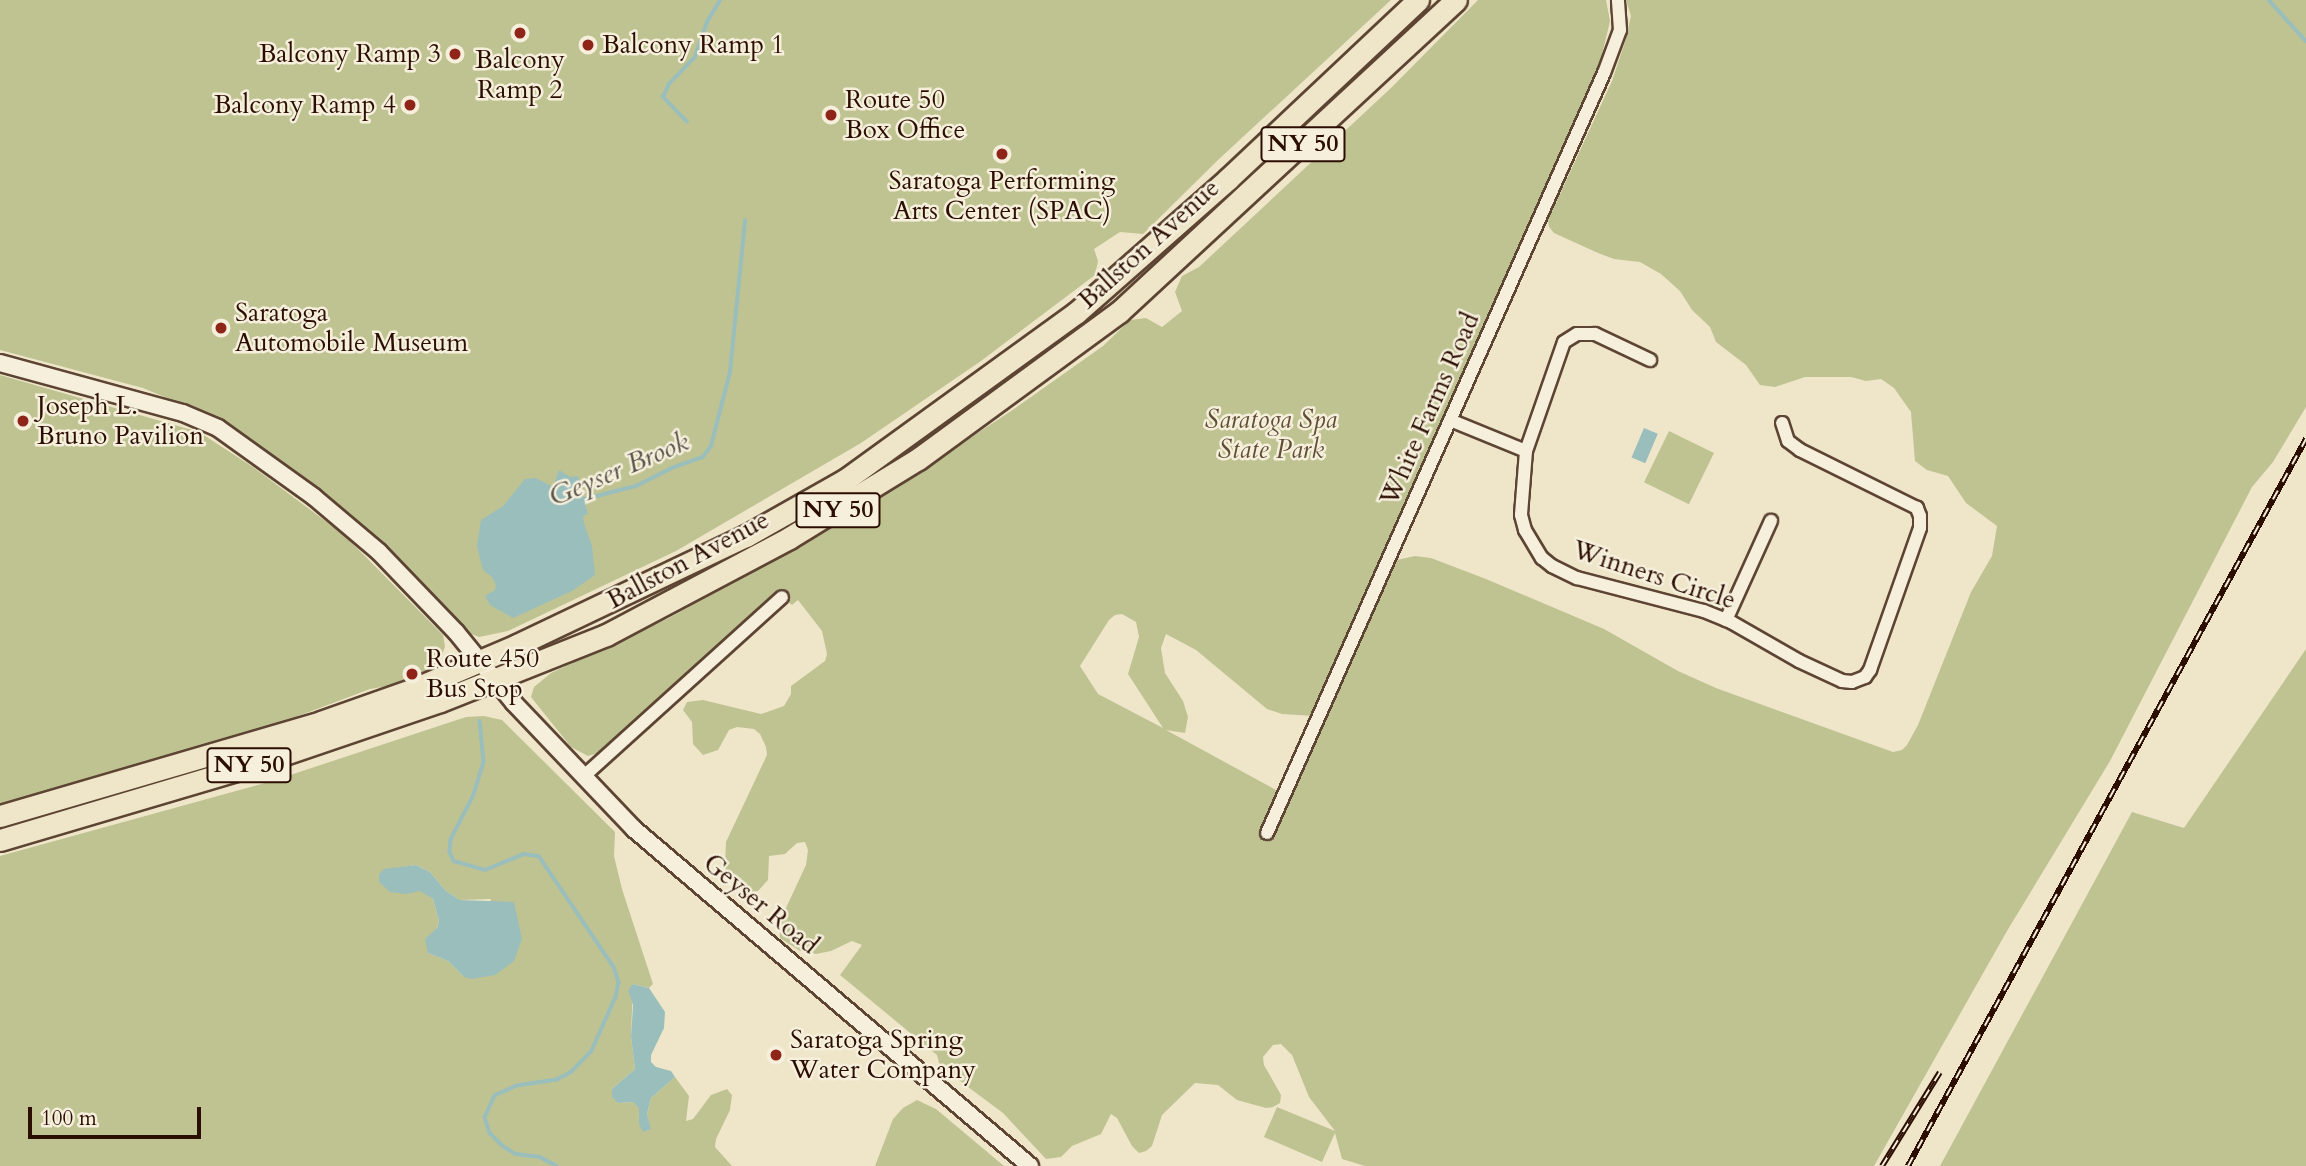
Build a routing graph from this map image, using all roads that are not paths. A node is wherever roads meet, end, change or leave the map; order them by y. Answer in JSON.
{"nodes":[{"id":1,"x":1418,"y":0,"type":"edge"},
{"id":2,"x":1456,"y":0,"type":"edge"},
{"id":3,"x":1618,"y":0,"type":"edge"},
{"id":4,"x":1650,"y":360,"type":"dead end"},
{"id":5,"x":0,"y":363,"type":"edge"},
{"id":6,"x":1450,"y":420,"type":"junction"},
{"id":7,"x":1782,"y":423,"type":"dead end"},
{"id":8,"x":1526,"y":451,"type":"junction"},
{"id":9,"x":1771,"y":521,"type":"dead end"},
{"id":10,"x":782,"y":597,"type":"dead end"},
{"id":11,"x":1726,"y":620,"type":"junction"},
{"id":12,"x":480,"y":661,"type":"junction"},
{"id":13,"x":494,"y":678,"type":"junction"},
{"id":14,"x":583,"y":777,"type":"junction"},
{"id":15,"x":0,"y":816,"type":"edge"},
{"id":16,"x":1267,"y":834,"type":"dead end"},
{"id":17,"x":0,"y":840,"type":"edge"},
{"id":18,"x":1030,"y":1166,"type":"edge"}],
"edges":[{"from":1,"to":12,"type":"highway","name":"Ballston Avenue","number":"NY 50"},
{"from":2,"to":13,"type":"highway","name":"Ballston Avenue","number":"NY 50"},
{"from":3,"to":6,"type":"street","name":"White Farms Road"},
{"from":4,"to":8,"type":"street","name":"Winners Circle"},
{"from":5,"to":12,"type":"street","name":"Geyser Road"},
{"from":6,"to":8,"type":"street"},
{"from":6,"to":16,"type":"street","name":"White Farms Road"},
{"from":7,"to":11,"type":"street","name":"Winners Circle"},
{"from":8,"to":11,"type":"street","name":"Winners Circle"},
{"from":9,"to":11,"type":"street"},
{"from":10,"to":14,"type":"street"},
{"from":12,"to":13,"type":"street","name":"Geyser Road"},
{"from":12,"to":15,"type":"highway","name":"Ballston Avenue","number":"NY 50"},
{"from":13,"to":14,"type":"street","name":"Geyser Road"},
{"from":13,"to":17,"type":"highway","name":"Ballston Avenue","number":"NY 50"},
{"from":14,"to":18,"type":"street","name":"Geyser Road"}]}
